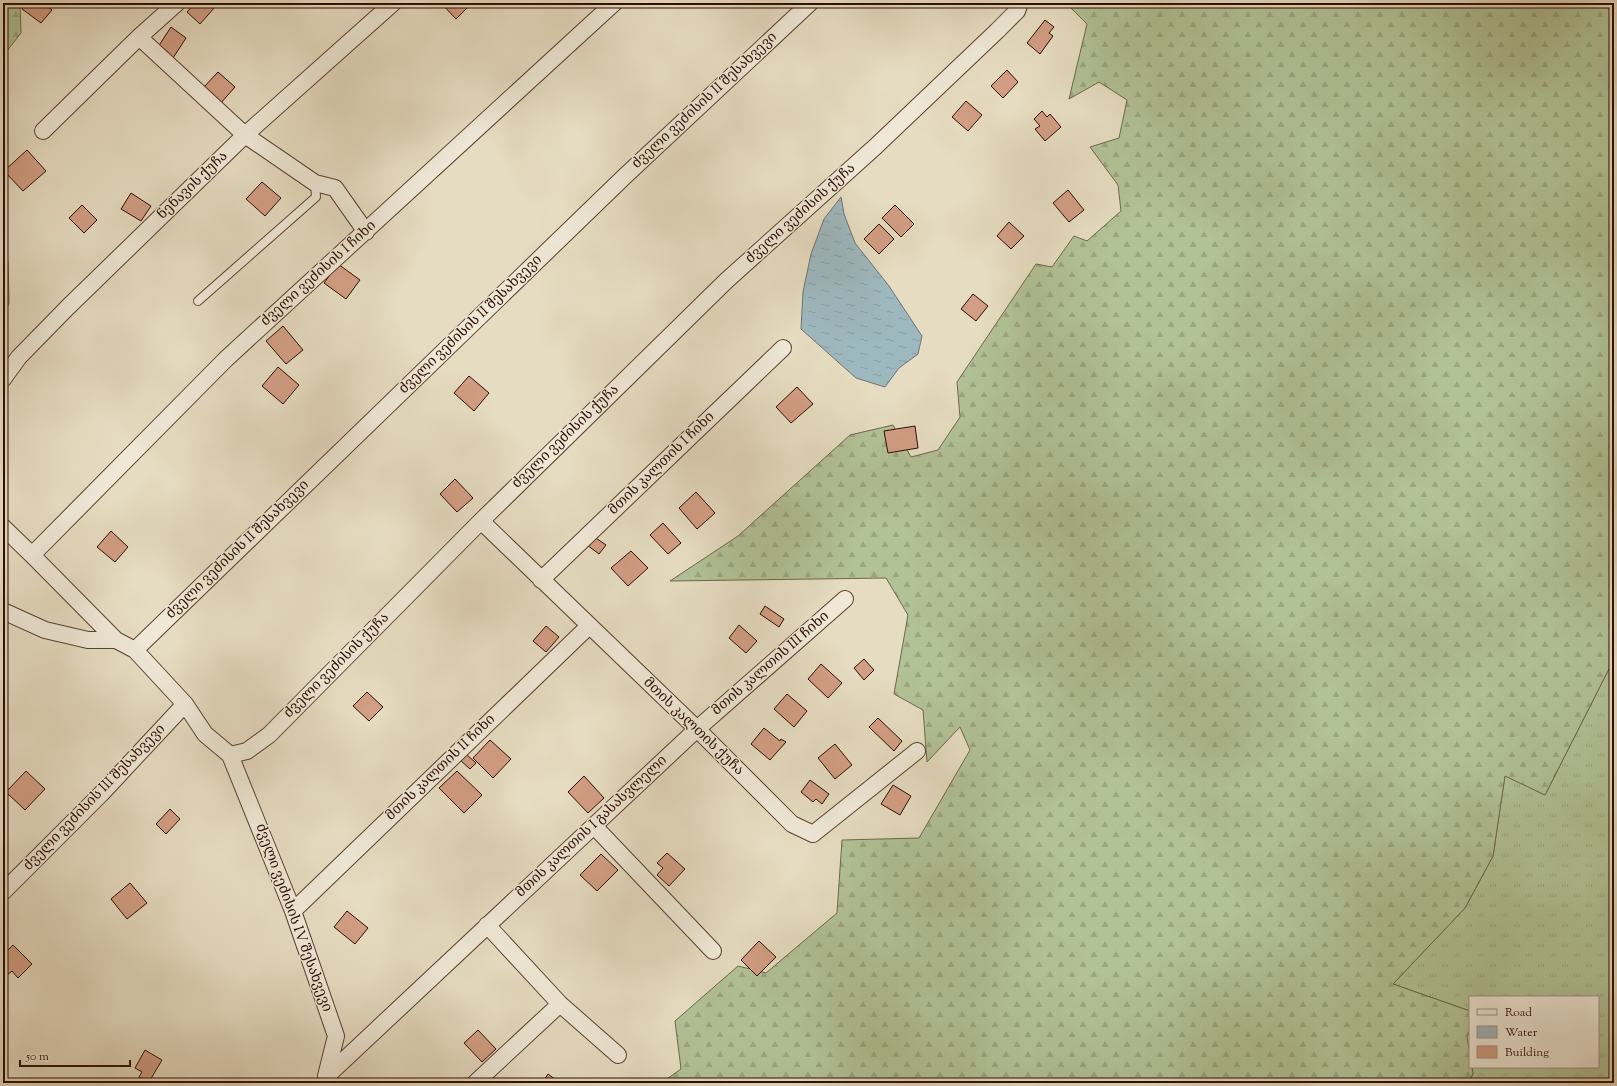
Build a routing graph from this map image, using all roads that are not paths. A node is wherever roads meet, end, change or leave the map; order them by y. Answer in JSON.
{"nodes":[{"id":1,"x":178,"y":3,"type":"edge"},
{"id":2,"x":393,"y":3,"type":"edge"},
{"id":3,"x":614,"y":3,"type":"edge"},
{"id":4,"x":810,"y":3,"type":"edge"},
{"id":5,"x":1020,"y":3,"type":"edge"},
{"id":6,"x":139,"y":37,"type":"junction"},
{"id":7,"x":43,"y":131,"type":"dead end"},
{"id":8,"x":245,"y":135,"type":"junction"},
{"id":9,"x":315,"y":184,"type":"junction"},
{"id":10,"x":366,"y":232,"type":"junction"},
{"id":11,"x":198,"y":300,"type":"dead end"},
{"id":12,"x":783,"y":348,"type":"dead end"},
{"id":13,"x":3,"y":379,"type":"edge"},
{"id":14,"x":481,"y":521,"type":"junction"},
{"id":15,"x":3,"y":527,"type":"edge"},
{"id":16,"x":32,"y":555,"type":"junction"},
{"id":17,"x":541,"y":580,"type":"junction"},
{"id":18,"x":845,"y":599,"type":"dead end"},
{"id":19,"x":3,"y":611,"type":"edge"},
{"id":20,"x":589,"y":626,"type":"junction"},
{"id":21,"x":116,"y":640,"type":"junction"},
{"id":22,"x":134,"y":650,"type":"junction"},
{"id":23,"x":185,"y":704,"type":"junction"},
{"id":24,"x":697,"y":729,"type":"junction"},
{"id":25,"x":918,"y":751,"type":"dead end"},
{"id":26,"x":230,"y":755,"type":"junction"},
{"id":27,"x":594,"y":826,"type":"junction"},
{"id":28,"x":3,"y":892,"type":"edge"},
{"id":29,"x":293,"y":911,"type":"junction"},
{"id":30,"x":487,"y":925,"type":"junction"},
{"id":31,"x":713,"y":951,"type":"dead end"},
{"id":32,"x":560,"y":1004,"type":"junction"},
{"id":33,"x":618,"y":1055,"type":"dead end"},
{"id":34,"x":325,"y":1079,"type":"edge"},
{"id":35,"x":475,"y":1083,"type":"edge"}],
"edges":[{"from":1,"to":6,"type":"street"},
{"from":2,"to":8,"type":"street","name":"ნენავის ქუჩა"},
{"from":3,"to":10,"type":"street","name":"ძველი ვეძისის I ჩიხი"},
{"from":4,"to":22,"type":"street","name":"ძველი ვეძისის II შესახვევი"},
{"from":5,"to":14,"type":"street","name":"ძველი ვეძისის ქუჩა"},
{"from":6,"to":7,"type":"street"},
{"from":6,"to":8,"type":"street"},
{"from":8,"to":9,"type":"street"},
{"from":8,"to":13,"type":"street","name":"ნენავის ქუჩა"},
{"from":9,"to":10,"type":"street"},
{"from":9,"to":11,"type":"lane"},
{"from":10,"to":16,"type":"street","name":"ძველი ვეძისის I ჩიხი"},
{"from":12,"to":17,"type":"street","name":"მთის კალთის I ჩიხი"},
{"from":14,"to":17,"type":"street","name":"მთის კალთის ქუჩა"},
{"from":14,"to":26,"type":"street","name":"ძველი ვეძისის ქუჩა"},
{"from":15,"to":16,"type":"street"},
{"from":16,"to":21,"type":"street"},
{"from":17,"to":20,"type":"street","name":"მთის კალთის ქუჩა"},
{"from":18,"to":24,"type":"street","name":"მთის კალთის III ჩიხი"},
{"from":19,"to":21,"type":"street"},
{"from":20,"to":24,"type":"street","name":"მთის კალთის ქუჩა"},
{"from":20,"to":29,"type":"street","name":"მთის კალთის II ჩიხი"},
{"from":21,"to":22,"type":"street"},
{"from":22,"to":23,"type":"street"},
{"from":23,"to":26,"type":"street"},
{"from":23,"to":28,"type":"street","name":"ძველი ვეძისის III შესახვევი"},
{"from":24,"to":25,"type":"street","name":"მთის კალთის ქუჩა"},
{"from":24,"to":27,"type":"street","name":"მთის კალთის I გასასვლელი"},
{"from":26,"to":29,"type":"street","name":"ძველი ვეძისის IV შესახვევი"},
{"from":27,"to":30,"type":"street","name":"მთის კალთის I გასასვლელი"},
{"from":27,"to":31,"type":"street"},
{"from":29,"to":34,"type":"street","name":"ძველი ვეძისის IV შესახვევი"},
{"from":30,"to":32,"type":"street"},
{"from":30,"to":34,"type":"street","name":"მთის კალთის I გასასვლელი"},
{"from":32,"to":33,"type":"street"},
{"from":32,"to":35,"type":"street"}]}
